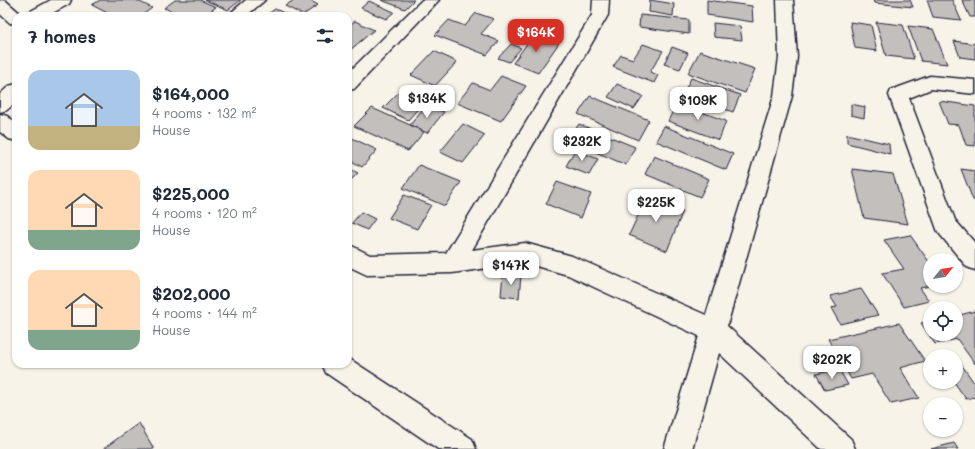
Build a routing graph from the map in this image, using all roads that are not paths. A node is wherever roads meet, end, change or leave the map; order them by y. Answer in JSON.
{"nodes":[{"id":1,"x":63,"y":0,"type":"edge"},
{"id":2,"x":257,"y":0,"type":"edge"},
{"id":3,"x":431,"y":0,"type":"edge"},
{"id":4,"x":602,"y":0,"type":"edge"},
{"id":5,"x":785,"y":0,"type":"edge"},
{"id":6,"x":42,"y":12,"type":"edge"},
{"id":7,"x":240,"y":12,"type":"edge"},
{"id":8,"x":352,"y":80,"type":"edge"},
{"id":9,"x":975,"y":87,"type":"edge"},
{"id":10,"x":12,"y":94,"type":"edge"},
{"id":11,"x":0,"y":105,"type":"edge"},
{"id":12,"x":0,"y":121,"type":"edge"},
{"id":13,"x":12,"y":131,"type":"edge"},
{"id":14,"x":352,"y":256,"type":"edge"},
{"id":15,"x":975,"y":260,"type":"edge"},
{"id":16,"x":452,"y":263,"type":"junction"},
{"id":17,"x":714,"y":331,"type":"junction"},
{"id":18,"x":341,"y":368,"type":"edge"},
{"id":19,"x":462,"y":449,"type":"edge"},
{"id":20,"x":678,"y":449,"type":"edge"},
{"id":21,"x":842,"y":449,"type":"edge"}],
"edges":[{"from":1,"to":6,"type":"street"},
{"from":2,"to":7,"type":"street"},
{"from":3,"to":8,"type":"street"},
{"from":4,"to":16,"type":"street"},
{"from":5,"to":17,"type":"street"},
{"from":9,"to":15,"type":"street"},
{"from":10,"to":11,"type":"street"},
{"from":12,"to":13,"type":"street"},
{"from":14,"to":16,"type":"street"},
{"from":16,"to":17,"type":"street"},
{"from":17,"to":20,"type":"street"},
{"from":17,"to":21,"type":"street"},
{"from":18,"to":19,"type":"street"}]}
